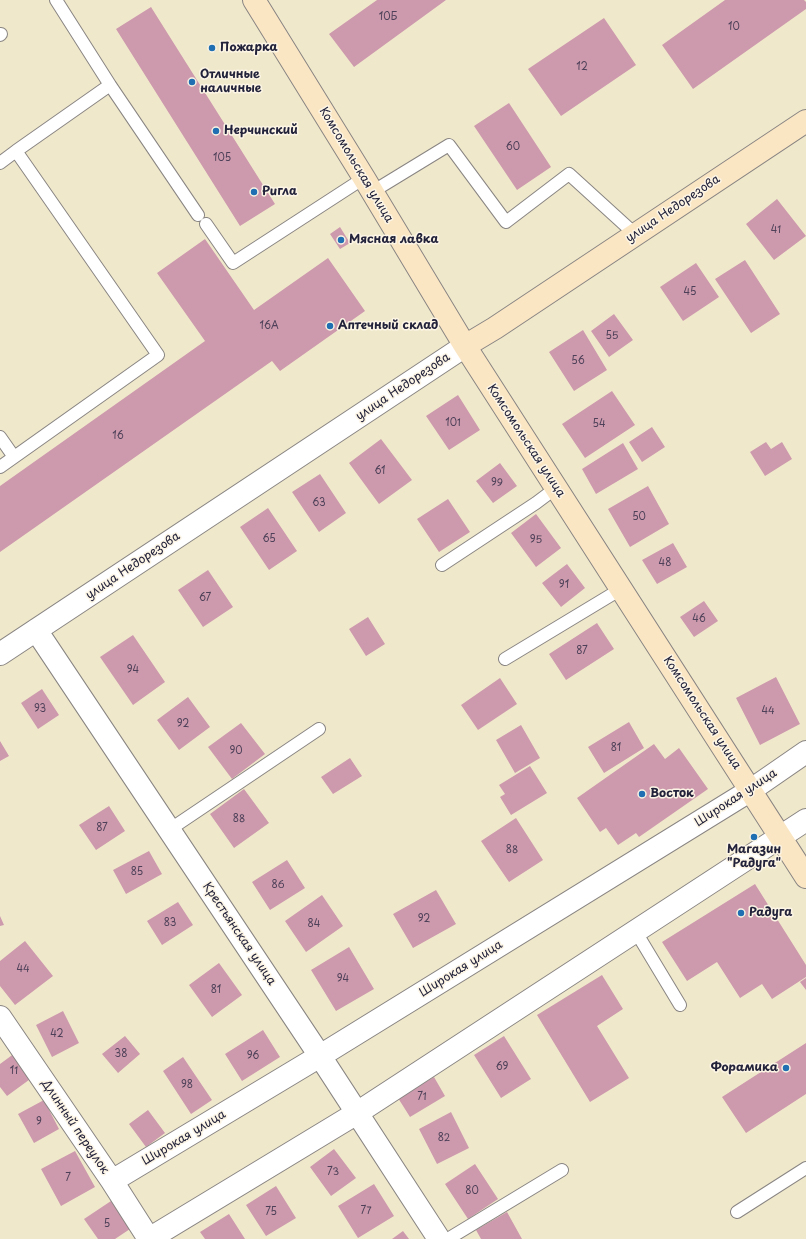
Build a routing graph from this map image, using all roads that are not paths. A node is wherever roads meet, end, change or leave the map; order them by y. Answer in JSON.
{"nodes":[{"id":1,"x":56,"y":0,"type":"edge"},
{"id":2,"x":254,"y":0,"type":"edge"},
{"id":3,"x":110,"y":84,"type":"junction"},
{"id":4,"x":806,"y":121,"type":"edge"},
{"id":5,"x":16,"y":151,"type":"junction"},
{"id":6,"x":0,"y":163,"type":"edge"},
{"id":7,"x":368,"y":185,"type":"junction"},
{"id":8,"x":636,"y":235,"type":"junction"},
{"id":9,"x":465,"y":346,"type":"junction"},
{"id":10,"x":0,"y":437,"type":"edge"},
{"id":11,"x":14,"y":457,"type":"junction"},
{"id":12,"x":0,"y":467,"type":"edge"},
{"id":13,"x":556,"y":488,"type":"junction"},
{"id":14,"x":442,"y":565,"type":"dead end"},
{"id":15,"x":621,"y":589,"type":"junction"},
{"id":16,"x":36,"y":630,"type":"junction"},
{"id":17,"x":0,"y":654,"type":"edge"},
{"id":18,"x":505,"y":659,"type":"dead end"},
{"id":19,"x":319,"y":729,"type":"dead end"},
{"id":20,"x":806,"y":752,"type":"edge"},
{"id":21,"x":751,"y":790,"type":"junction"},
{"id":22,"x":806,"y":820,"type":"edge"},
{"id":23,"x":169,"y":830,"type":"junction"},
{"id":24,"x":780,"y":838,"type":"junction"},
{"id":25,"x":806,"y":877,"type":"edge"},
{"id":26,"x":636,"y":932,"type":"junction"},
{"id":27,"x":680,"y":1005,"type":"dead end"},
{"id":28,"x":0,"y":1016,"type":"edge"},
{"id":29,"x":320,"y":1056,"type":"junction"},
{"id":30,"x":357,"y":1113,"type":"junction"},
{"id":31,"x":806,"y":1168,"type":"edge"},
{"id":32,"x":562,"y":1170,"type":"dead end"},
{"id":33,"x":112,"y":1181,"type":"junction"},
{"id":34,"x":737,"y":1212,"type":"dead end"},
{"id":35,"x":149,"y":1239,"type":"edge"},
{"id":36,"x":439,"y":1239,"type":"edge"},
{"id":37,"x":448,"y":1239,"type":"edge"}],
"edges":[{"from":1,"to":3,"type":"lane"},
{"from":2,"to":7,"type":"main road","name":"Комсомольская улица"},
{"from":3,"to":5,"type":"lane"},
{"from":3,"to":7,"type":"lane"},
{"from":4,"to":8,"type":"main road","name":"улица Недорезова"},
{"from":5,"to":6,"type":"lane"},
{"from":5,"to":11,"type":"lane"},
{"from":7,"to":8,"type":"lane"},
{"from":7,"to":9,"type":"main road","name":"Комсомольская улица"},
{"from":8,"to":9,"type":"main road","name":"улица Недорезова"},
{"from":9,"to":13,"type":"main road","name":"Комсомольская улица"},
{"from":9,"to":16,"type":"street","name":"улица Недорезова"},
{"from":10,"to":11,"type":"lane"},
{"from":11,"to":12,"type":"lane"},
{"from":13,"to":14,"type":"lane"},
{"from":13,"to":15,"type":"main road","name":"Комсомольская улица"},
{"from":15,"to":18,"type":"lane"},
{"from":15,"to":21,"type":"main road","name":"Комсомольская улица"},
{"from":16,"to":17,"type":"street","name":"улица Недорезова"},
{"from":16,"to":23,"type":"street","name":"Крестьянская улица"},
{"from":19,"to":23,"type":"lane"},
{"from":20,"to":21,"type":"street","name":"Широкая улица"},
{"from":21,"to":24,"type":"main road","name":"Комсомольская улица"},
{"from":21,"to":29,"type":"street","name":"Широкая улица"},
{"from":22,"to":24,"type":"street"},
{"from":23,"to":29,"type":"street","name":"Крестьянская улица"},
{"from":24,"to":25,"type":"main road","name":"Комсомольская улица"},
{"from":24,"to":26,"type":"street"},
{"from":26,"to":27,"type":"lane"},
{"from":26,"to":30,"type":"street"},
{"from":28,"to":33,"type":"street","name":"Длинный переулок"},
{"from":29,"to":30,"type":"street","name":"Крестьянская улица"},
{"from":29,"to":33,"type":"street","name":"Широкая улица"},
{"from":30,"to":35,"type":"street"},
{"from":30,"to":36,"type":"street","name":"Крестьянская улица"},
{"from":31,"to":34,"type":"lane"},
{"from":32,"to":37,"type":"lane"},
{"from":33,"to":35,"type":"street","name":"Длинный переулок"}]}
